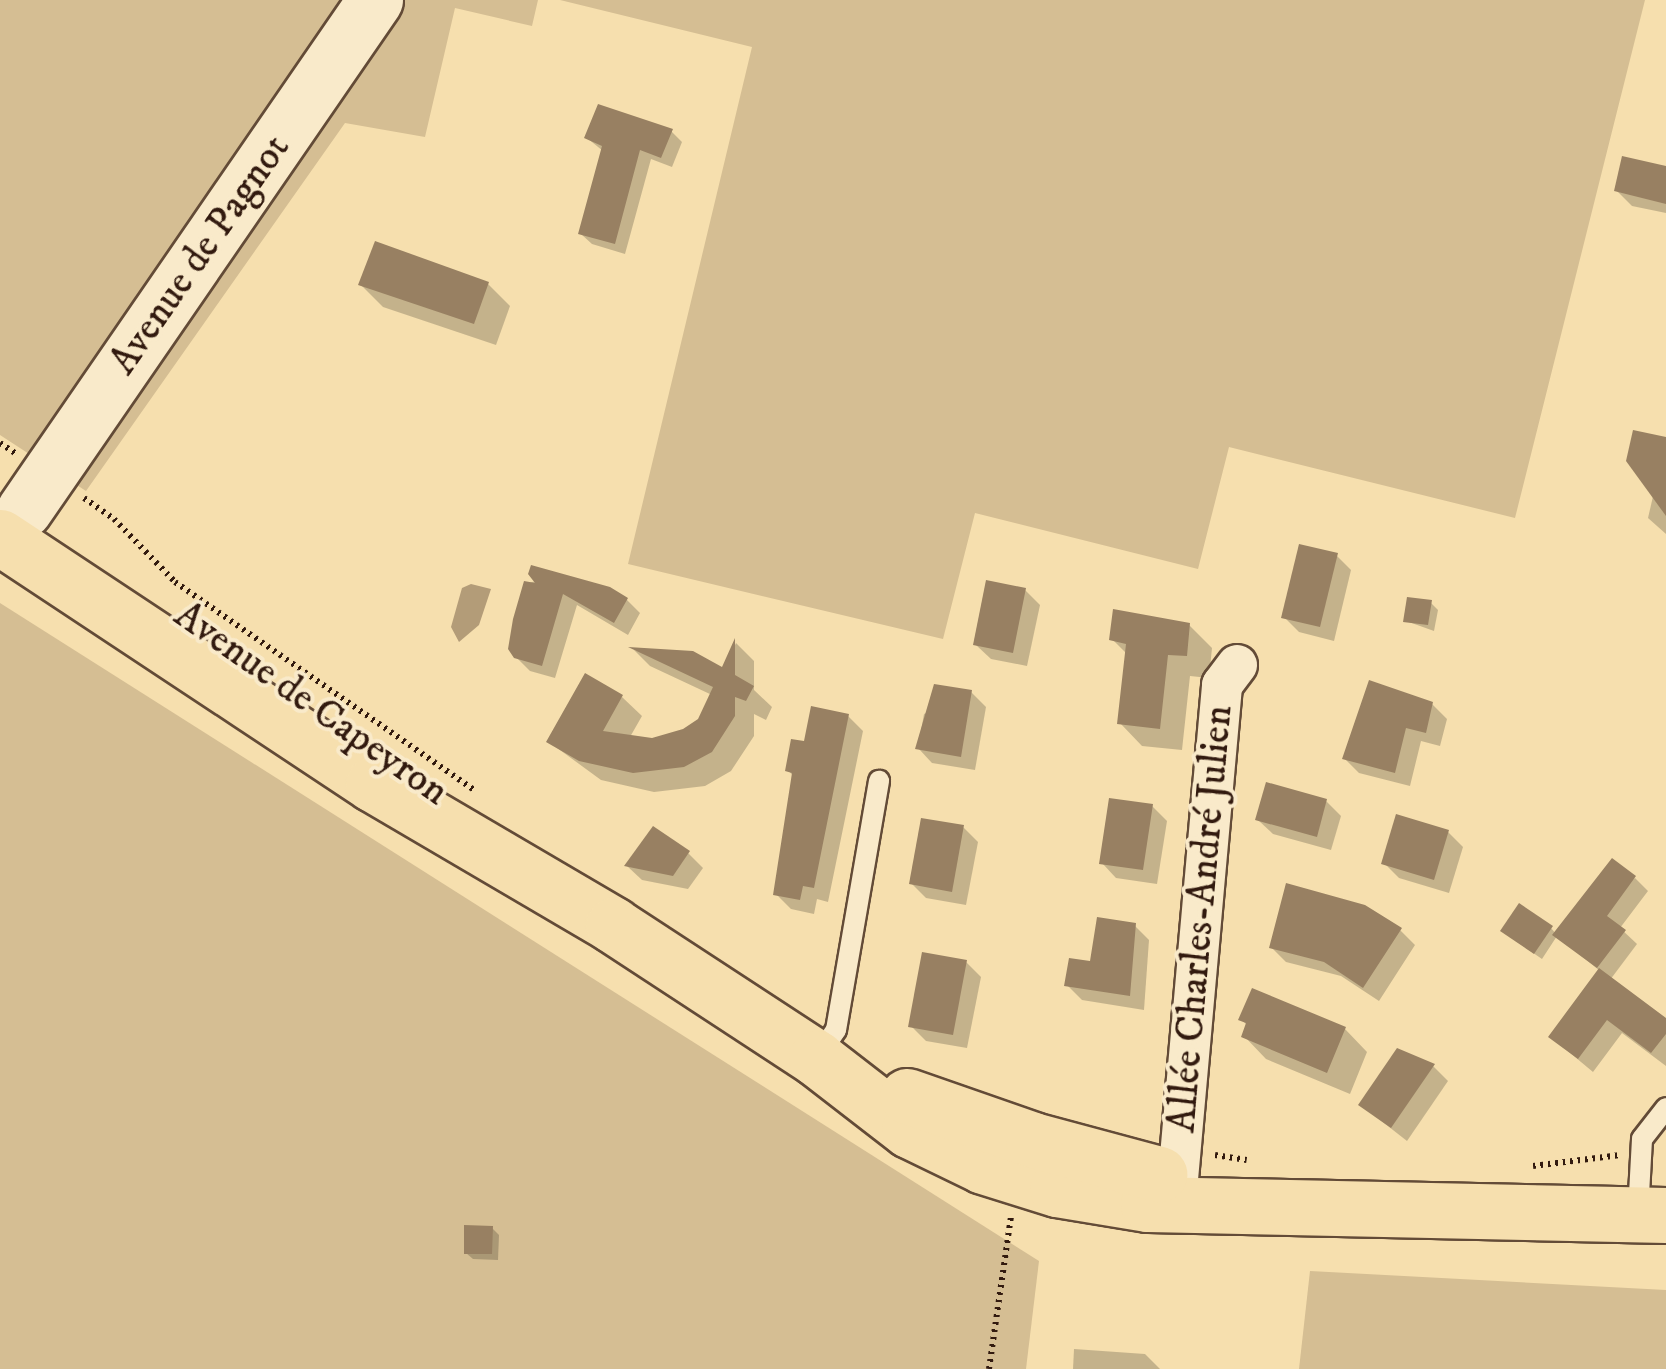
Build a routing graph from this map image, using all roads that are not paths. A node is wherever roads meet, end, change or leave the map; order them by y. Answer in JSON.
{"nodes":[{"id":1,"x":375,"y":0,"type":"edge"},
{"id":2,"x":15,"y":487,"type":"edge"},
{"id":3,"x":1237,"y":665,"type":"dead end"},
{"id":4,"x":879,"y":781,"type":"dead end"},
{"id":5,"x":816,"y":1058,"type":"junction"},
{"id":6,"x":1666,"y":1108,"type":"edge"},
{"id":7,"x":1178,"y":1179,"type":"junction"},
{"id":8,"x":1318,"y":1204,"type":"junction"},
{"id":9,"x":1652,"y":1215,"type":"edge"}],
"edges":[{"from":1,"to":2,"type":"street","name":"Avenue de Pagnot"},
{"from":2,"to":5,"type":"main road","name":"Avenue de Capeyron"},
{"from":3,"to":7,"type":"street","name":"Allée Charles-André Julien"},
{"from":4,"to":5,"type":"lane"},
{"from":5,"to":7,"type":"main road","name":"Avenue de Capeyron"},
{"from":5,"to":8,"type":"main road","name":"Avenue de Capeyron"},
{"from":6,"to":9,"type":"lane"},
{"from":7,"to":8,"type":"main road","name":"Avenue de Capeyron"},
{"from":8,"to":9,"type":"main road","name":"Avenue de Capeyron"}]}
